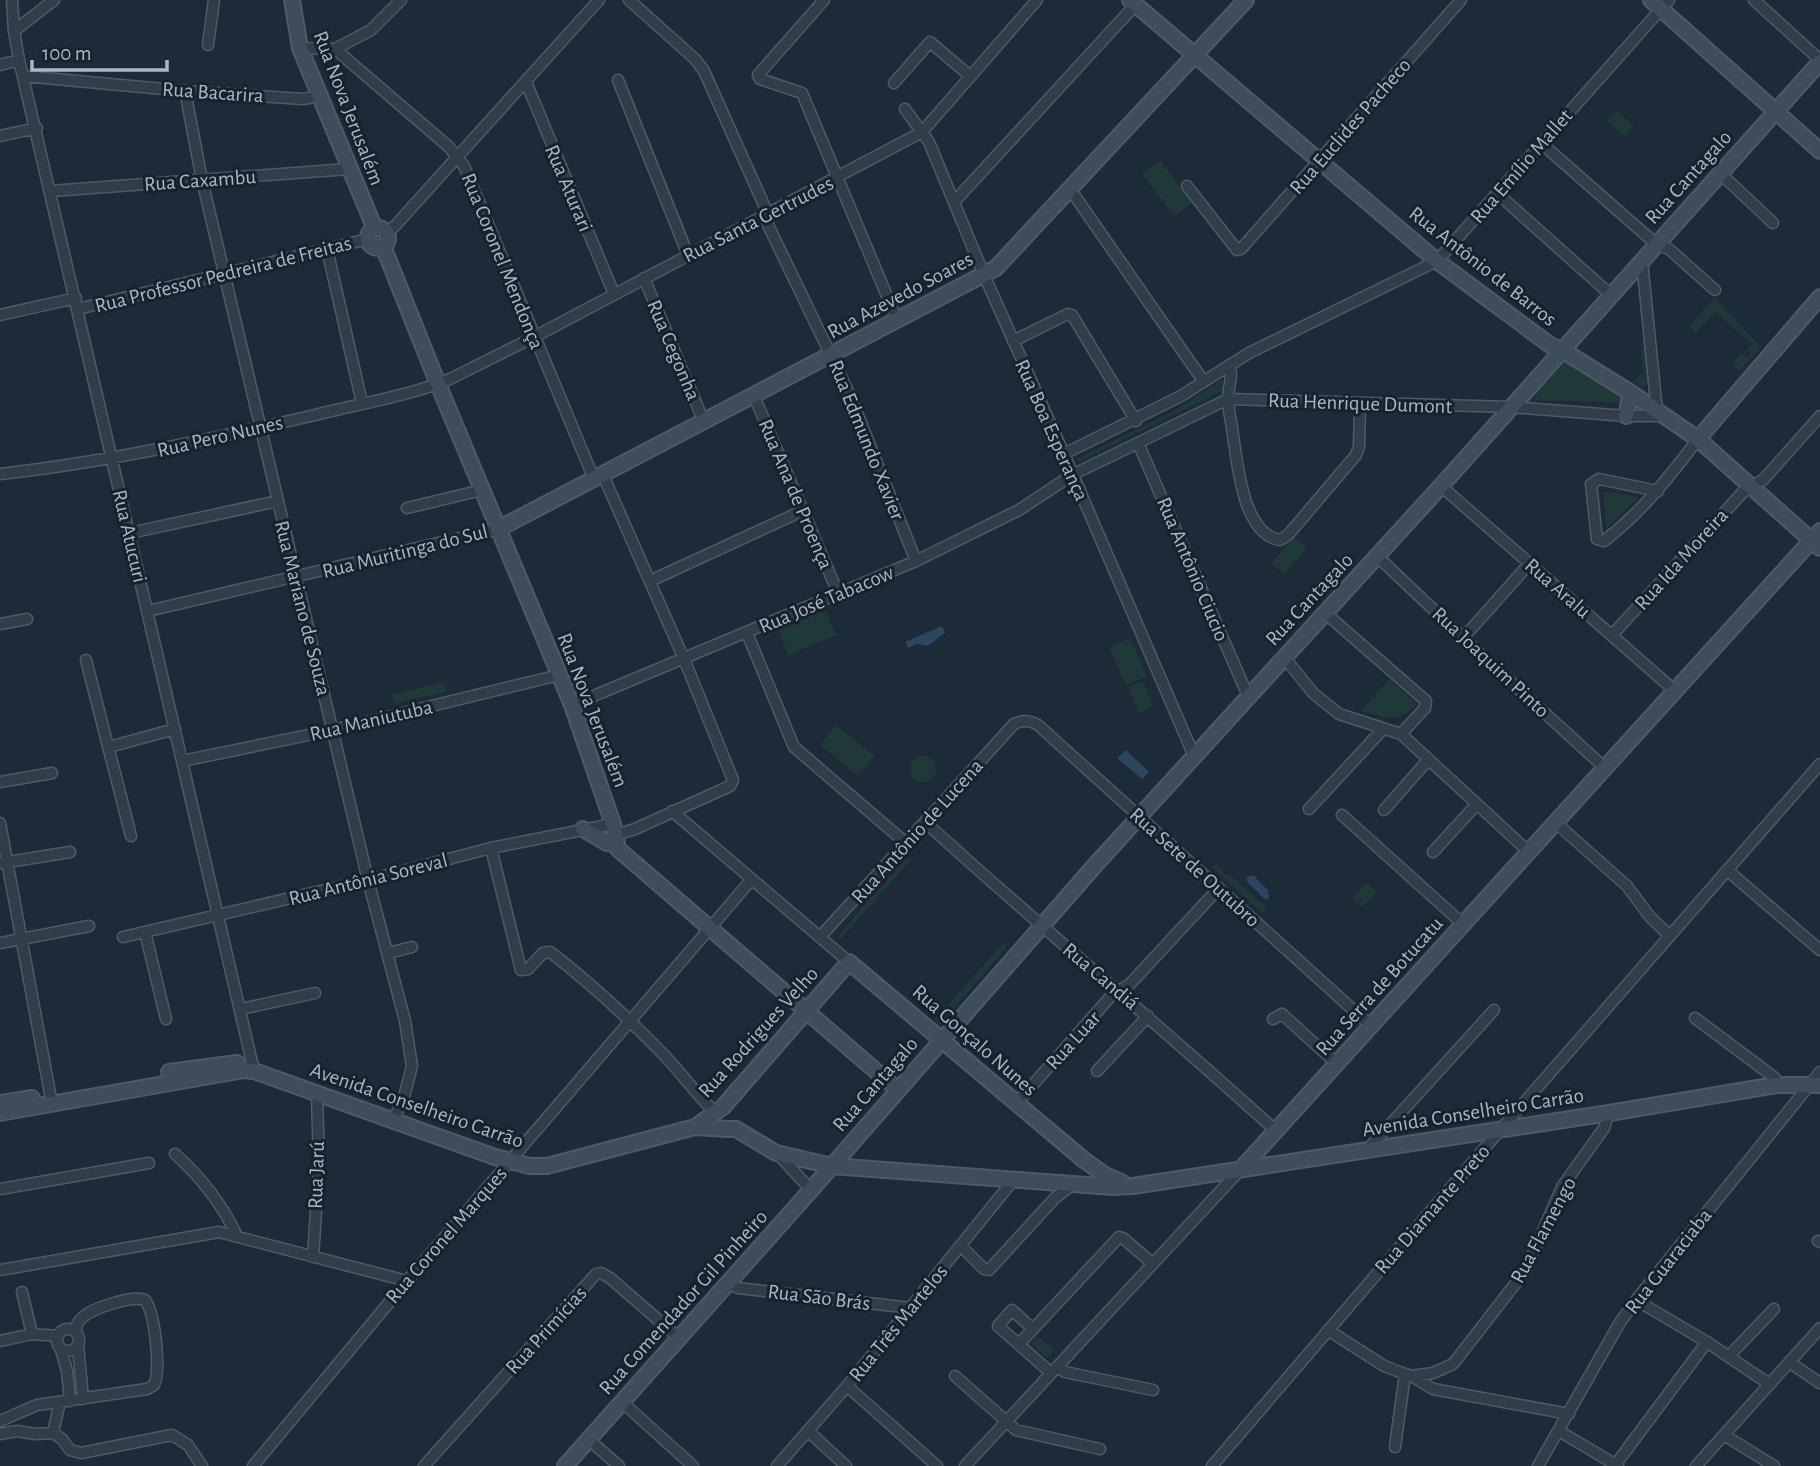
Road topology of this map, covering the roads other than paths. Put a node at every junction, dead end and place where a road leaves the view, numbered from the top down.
1 (12, 0) edge
2 (54, 0) edge
3 (214, 0) edge
4 (292, 0) edge
5 (401, 0) edge
6 (599, 0) edge
7 (629, 0) edge
8 (824, 0) edge
9 (1037, 0) edge
10 (1246, 0) edge
11 (1461, 0) edge
12 (1754, 0) edge
13 (1133, 2) edge
14 (1660, 3) edge
15 (14, 31) junction
16 (208, 45) dead end
17 (300, 48) junction
18 (335, 49) junction
19 (1196, 55) junction
20 (19, 60) junction
21 (1820, 61) edge
22 (0, 65) edge
23 (23, 76) junction
24 (970, 76) junction
25 (618, 80) dead end
26 (526, 82) junction
27 (894, 83) dead end
28 (184, 91) junction
29 (320, 96) junction
30 (905, 109) dead end
31 (1775, 112) junction
32 (37, 128) junction
33 (922, 132) junction
34 (0, 136) edge
35 (1541, 143) junction
36 (1820, 151) edge
37 (458, 158) junction
38 (1320, 160) junction
39 (349, 169) junction
40 (1720, 173) junction
41 (838, 178) junction
42 (202, 180) junction
43 (1188, 186) dead end
44 (1070, 189) junction
45 (51, 191) junction
46 (1497, 193) junction
47 (954, 202) junction
48 (768, 214) junction
49 (1773, 223) dead end
50 (378, 237) junction
51 (1656, 244) junction
52 (327, 249) junction
53 (688, 255) junction
54 (1437, 261) junction
55 (1642, 261) junction
56 (224, 274) junction
57 (984, 275) junction
58 (643, 278) junction
59 (1715, 290) dead end
60 (614, 294) junction
61 (1611, 295) junction
62 (76, 298) junction
63 (1820, 298) edge
64 (78, 309) junction
65 (0, 315) edge
66 (897, 320) junction
67 (534, 337) junction
68 (1013, 341) junction
69 (1562, 350) junction
70 (832, 355) junction
71 (1229, 365) junction
72 (1204, 382) junction
73 (438, 384) junction
74 (1631, 393) junction
75 (754, 396) junction
76 (1228, 399) junction
77 (362, 403) junction
78 (1360, 404) junction
79 (1511, 407) junction
80 (1661, 413) junction
81 (1626, 416) junction
82 (1820, 416) edge
83 (1136, 421) junction
84 (704, 422) junction
85 (261, 428) junction
86 (1698, 439) junction
87 (1139, 443) junction
88 (1064, 454) junction
89 (113, 460) junction
90 (0, 474) edge
91 (1072, 475) junction
92 (598, 477) junction
93 (1441, 486) junction
94 (1752, 486) junction
95 (482, 491) junction
96 (1658, 491) junction
97 (278, 501) junction
98 (407, 508) dead end
99 (802, 511) junction
100 (498, 529) junction
101 (130, 533) junction
102 (1817, 540) edge
103 (1377, 556) junction
104 (916, 561) junction
105 (1530, 563) junction
106 (297, 578) junction
107 (650, 581) junction
108 (838, 593) junction
109 (148, 611) junction
110 (1324, 612) junction
111 (27, 619) dead end
112 (0, 624) edge
113 (747, 633) junction
114 (1612, 635) junction
115 (1464, 638) junction
116 (1284, 657) junction
117 (684, 659) junction
118 (86, 660) dead end
119 (559, 675) junction
120 (1675, 691) junction
121 (1248, 696) junction
122 (572, 705) junction
123 (1014, 724) joint
124 (175, 729) junction
125 (1383, 729) junction
126 (333, 730) junction
127 (1401, 734) junction
128 (109, 747) junction
129 (1194, 755) junction
130 (1428, 760) junction
131 (182, 761) junction
132 (1820, 764) edge
133 (1605, 768) junction
134 (52, 772) dead end
135 (0, 782) edge
136 (1477, 804) junction
137 (1309, 809) dead end
138 (1384, 810) dead end
139 (672, 811) junction
140 (1342, 815) dead end
141 (1139, 816) junction
142 (925, 822) junction
143 (0, 823) edge
144 (1556, 823) junction
145 (583, 830) joint
146 (615, 834) junction
147 (131, 836) dead end
148 (906, 843) junction
149 (491, 848) junction
150 (70, 852) dead end
151 (1433, 852) dead end
152 (1529, 852) junction
153 (3, 863) edge
154 (1727, 870) junction
155 (752, 879) junction
156 (368, 880) junction
157 (1219, 888) junction
158 (218, 914) junction
159 (1463, 924) junction
160 (89, 926) dead end
161 (1042, 926) junction
162 (710, 929) junction
163 (145, 932) junction
164 (1669, 935) junction
165 (123, 937) dead end
166 (820, 937) junction
167 (22, 939) junction
168 (0, 943) edge
169 (412, 947) dead end
170 (1820, 950) edge
171 (388, 953) junction
172 (844, 960) junction
173 (1119, 991) junction
174 (316, 993) dead end
175 (241, 1009) junction
176 (807, 1010) junction
177 (1494, 1010) dead end
178 (1148, 1016) junction
179 (1695, 1018) dead end
180 (166, 1019) dead end
181 (1273, 1019) dead end
182 (630, 1022) junction
183 (1371, 1026) junction
184 (942, 1039) junction
185 (1337, 1064) junction
186 (249, 1070) junction
187 (1097, 1071) dead end
188 (1820, 1072) edge
189 (1777, 1085) junction
190 (1815, 1085) edge
191 (898, 1090) junction
192 (317, 1094) junction
193 (52, 1100) junction
194 (0, 1103) edge
195 (1016, 1104) junction
196 (719, 1110) junction
197 (0, 1113) edge
198 (1609, 1113) junction
199 (393, 1121) junction
200 (695, 1127) junction
201 (736, 1129) junction
202 (1501, 1129) junction
203 (1276, 1131) junction
204 (1367, 1150) junction
205 (776, 1153) junction
206 (175, 1154) dead end
207 (1084, 1160) junction
208 (509, 1162) junction
209 (149, 1163) dead end
210 (832, 1166) junction
211 (1241, 1170) junction
212 (1016, 1178) junction
213 (1073, 1184) junction
214 (1133, 1186) junction
215 (0, 1189) edge
216 (811, 1190) junction
217 (237, 1236) junction
218 (961, 1246) junction
219 (313, 1257) junction
220 (1153, 1264) junction
221 (0, 1270) edge
222 (407, 1280) junction
223 (728, 1283) junction
224 (22, 1292) dead end
225 (1636, 1300) junction
226 (911, 1308) junction
227 (1774, 1309) dead end
228 (1820, 1328) edge
229 (1033, 1329) junction
230 (1328, 1330) junction
231 (76, 1333) junction
232 (32, 1334) junction
233 (57, 1336) junction
234 (679, 1338) junction
235 (0, 1341) edge
236 (1707, 1342) junction
237 (1019, 1344) junction
238 (78, 1345) junction
239 (61, 1350) junction
240 (1729, 1356) junction
241 (1789, 1362) junction
242 (1054, 1370) junction
243 (1408, 1375) junction
244 (955, 1376) dead end
245 (1820, 1382) edge
246 (1769, 1384) junction
247 (847, 1386) junction
248 (1153, 1390) dead end
249 (83, 1399) junction
250 (65, 1402) junction
251 (622, 1402) junction
252 (1569, 1414) junction
253 (0, 1421) edge
254 (1006, 1422) junction
255 (808, 1431) junction
256 (1559, 1431) junction
257 (53, 1433) junction
258 (0, 1434) edge
259 (1724, 1435) junction
260 (589, 1439) junction
261 (1395, 1447) dead end
262 (1100, 1449) dead end
263 (569, 1464) edge
264 (1617, 1465) edge
265 (202, 1466) edge
266 (253, 1466) edge
267 (424, 1466) edge
268 (619, 1466) edge
269 (693, 1466) edge
270 (777, 1466) edge
271 (846, 1466) edge
272 (937, 1466) edge
273 (965, 1466) edge
274 (1212, 1466) edge
275 (1538, 1466) edge
276 (1696, 1466) edge
277 (1774, 1466) edge

1 - 15 street, Rua Atucuri
2 - 15 street
3 - 16 street
4 - 17 street, Rua Nova Jerusalém
5 - 18 street
6 - 26 street
7 - 48 street, Rua Edmundo Xavier
8 - 41 street
9 - 24 street, Rua Santa Gertrudes
10 - 19 street, Rua Azevedo Soares
11 - 38 street, Rua Euclides Pacheco
12 - 21 street
13 - 19 street, Rua Antônio de Barros
13 - 47 street
14 - 31 street
14 - 35 street, Rua Emílio Mallet
15 - 20 street, Rua Atucuri
17 - 18 street
17 - 29 street, Rua Nova Jerusalém
18 - 37 street, Rua Coronel Mendonça
19 - 38 street, Rua Antônio de Barros
19 - 44 street, Rua Azevedo Soares
20 - 22 street
20 - 23 street, Rua Atucuri
21 - 31 street, Rua Cantagalo
23 - 28 street, Rua Bacarira
23 - 32 street, Rua Atucuri
24 - 27 street
24 - 33 street, Rua Santa Gertrudes
25 - 53 street
26 - 37 street
26 - 60 street, Rua Aturari
28 - 29 street, Rua Bacarira
28 - 42 street, Rua Mariano de Souza
29 - 39 street, Rua Nova Jerusalém
30 - 33 street, Rua Boa Esperança
31 - 36 street
31 - 40 street, Rua Cantagalo
32 - 34 street
32 - 45 street, Rua Atucuri
33 - 41 street, Rua Santa Gertrudes
33 - 47 street, Rua Boa Esperança
35 - 46 street, Rua Emílio Mallet
35 - 51 street
37 - 50 street
37 - 67 street, Rua Coronel Mendonça
38 - 43 street, Rua Euclides Pacheco
38 - 54 street, Rua Antônio de Barros
39 - 42 street, Rua Caxambu
39 - 50 street, Rua Nova Jerusalém
40 - 49 street
40 - 51 street, Rua Cantagalo
41 - 48 street, Rua Santa Gertrudes
41 - 66 street
42 - 45 street, Rua Caxambu
42 - 56 street, Rua Mariano de Souza
44 - 57 street, Rua Azevedo Soares
44 - 72 street
45 - 62 street, Rua Atucuri
46 - 54 street, Rua Emílio Mallet
46 - 61 street
47 - 57 street, Rua Boa Esperança
48 - 53 street, Rua Santa Gertrudes
48 - 70 street, Rua Edmundo Xavier
50 - 52 street, Rua Professor Pedreira de Freitas
50 - 73 street, Rua Nova Jerusalém
51 - 55 street, Rua Cantagalo
51 - 59 street
52 - 56 street, Rua Professor Pedreira de Freitas
52 - 77 street
53 - 58 street, Rua Santa Gertrudes
54 - 69 street, Rua Antônio de Barros
54 - 71 street, Rua Emílio Mallet
55 - 61 street, Rua Cantagalo
55 - 80 street
56 - 64 street, Rua Professor Pedreira de Freitas
56 - 85 street, Rua Mariano de Souza
57 - 66 street, Rua Azevedo Soares
57 - 68 street, Rua Boa Esperança
58 - 60 street, Rua Santa Gertrudes
58 - 84 street, Rua Cegonha
60 - 67 street, Rua Santa Gertrudes
61 - 69 street, Rua Cantagalo
62 - 64 street, Rua Atucuri
62 - 65 street
63 - 86 street
64 - 89 street, Rua Atucuri
66 - 70 street, Rua Azevedo Soares
67 - 73 street, Rua Santa Gertrudes
67 - 92 street, Rua Coronel Mendonça
68 - 83 street
68 - 88 street, Rua Boa Esperança
69 - 74 street, Rua Antônio de Barros
69 - 79 street, Rua Cantagalo
70 - 75 street, Rua Azevedo Soares
70 - 104 street, Rua Edmundo Xavier
71 - 72 street, Rua Emílio Mallet
71 - 76 street
72 - 83 street
73 - 77 street, Rua Pero Nunes
73 - 95 street, Rua Nova Jerusalém
74 - 80 street, Rua Antônio de Barros
74 - 81 street
75 - 84 street, Rua Azevedo Soares
75 - 99 street, Rua Ana de Proença
76 - 78 street, Rua Henrique Dumont
76 - 78 street
76 - 87 street, Rua Henrique Dumont
77 - 85 street, Rua Pero Nunes
78 - 79 street, Rua Henrique Dumont
79 - 81 street, Rua Henrique Dumont
79 - 93 street, Rua Cantagalo
80 - 81 street, Rua Henrique Dumont
80 - 86 street, Rua Antônio de Barros
82 - 94 street, Rua Ida Moreira
83 - 88 street
84 - 92 street, Rua Azevedo Soares
85 - 89 street, Rua Pero Nunes
85 - 97 street, Rua Mariano de Souza
86 - 94 street, Rua Antônio de Barros
86 - 96 street
87 - 91 street, Rua Henrique Dumont
87 - 121 street, Rua Antônio Ciucio
88 - 91 street, Rua Boa Esperança
89 - 90 street, Rua Pero Nunes
89 - 101 street, Rua Atucuri
91 - 104 street, Rua José Tabacow
91 - 129 street, Rua Boa Esperança
92 - 100 street, Rua Azevedo Soares
92 - 107 street, Rua Coronel Mendonça
93 - 103 street, Rua Cantagalo
93 - 105 street, Rua Aralu
94 - 102 street, Rua Antônio de Barros
94 - 114 street, Rua Ida Moreira
95 - 98 street
95 - 100 street, Rua Nova Jerusalém
96 - 96 street
97 - 101 street
97 - 106 street, Rua Mariano de Souza
99 - 107 street
99 - 108 street, Rua Ana de Proença
100 - 106 street, Rua Muritinga do Sul
100 - 119 street, Rua Nova Jerusalém
101 - 109 street, Rua Atucuri
102 - 120 street, Rua Serra de Botucatu
103 - 110 street, Rua Cantagalo
103 - 115 street, Rua Joaquim Pinto
104 - 108 street, Rua José Tabacow
105 - 114 street, Rua Aralu
105 - 115 street
106 - 109 street, Rua Muritinga do Sul
106 - 126 street, Rua Mariano de Souza
107 - 117 street, Rua Coronel Mendonça
108 - 113 street, Rua José Tabacow
109 - 124 street, Rua Atucuri
110 - 116 street, Rua Cantagalo
110 - 127 street
111 - 112 street
113 - 117 street, Rua José Tabacow
113 - 148 street
114 - 120 street, Rua Aralu
115 - 133 street, Rua Joaquim Pinto
116 - 121 street, Rua Cantagalo
116 - 125 street
117 - 122 street, Rua José Tabacow
117 - 139 street, Rua Coronel Mendonça
118 - 128 street
119 - 122 street, Rua Nova Jerusalém
119 - 126 street, Rua Maniutuba
120 - 133 street, Rua Serra de Botucatu
121 - 129 street, Rua Cantagalo
122 - 146 street, Rua Nova Jerusalém
123 - 141 street, Rua Sete de Outubro
123 - 142 street, Rua Antônio de Lucena
124 - 128 street
124 - 131 street, Rua Atucuri
125 - 127 street
125 - 137 street
126 - 131 street, Rua Maniutuba
126 - 156 street, Rua Mariano de Souza
127 - 130 street
128 - 147 street
129 - 141 street, Rua Cantagalo
130 - 136 street
130 - 138 street
131 - 158 street, Rua Atucuri
132 - 154 street, Rua Diamante Preto
133 - 144 street, Rua Serra de Botucatu
134 - 135 street
136 - 151 street
136 - 152 street
139 - 146 street, Rua Coronel Mendonça
139 - 155 street, Rua Gonçalo Nunes
140 - 159 street
141 - 157 street, Rua Sete de Outubro
141 - 161 street, Rua Cantagalo
142 - 148 street, Rua Antônio de Lucena
142 - 161 street, Rua Candiá
143 - 153 street
144 - 152 street, Rua Serra de Botucatu
144 - 164 street
145 - 146 street
145 - 149 street, Rua Antônia Soreval
146 - 162 street, Rua Nova Jerusalém
148 - 166 street, Rua Antônio de Lucena
149 - 156 street, Rua Antônia Soreval
149 - 182 street
150 - 153 street
152 - 159 street, Rua Serra de Botucatu
153 - 167 street
154 - 164 street, Rua Diamante Preto
154 - 170 street
155 - 162 street, Rua Coronel Marques
155 - 166 street, Rua Gonçalo Nunes
156 - 158 street, Rua Antônia Soreval
156 - 171 street, Rua Mariano de Souza
157 - 173 street, Rua Luar
157 - 183 street, Rua Sete de Outubro
158 - 163 street, Rua Antônia Soreval
158 - 175 street, Rua Atucuri
159 - 183 street, Rua Serra de Botucatu
160 - 167 street
161 - 173 street, Rua Candiá
161 - 184 street, Rua Cantagalo
162 - 176 street, Rua Nova Jerusalém
162 - 182 street, Rua Coronel Marques
163 - 165 street, Rua Antônia Soreval
163 - 180 street
164 - 202 street, Rua Diamante Preto
166 - 172 street, Rua Gonçalo Nunes
167 - 168 street
167 - 193 street
169 - 171 street
171 - 199 street, Rua Mariano de Souza
172 - 176 street, Rua Rodrigues Velho
172 - 184 street, Rua Gonçalo Nunes
173 - 178 street, Rua Candiá
173 - 195 street, Rua Luar
174 - 175 street
175 - 186 street, Rua Atucuri
176 - 191 street, Rua Nova Jerusalém
176 - 196 street, Rua Rodrigues Velho
177 - 204 street
178 - 187 street
178 - 203 street, Rua Candiá
179 - 189 street
181 - 185 street
182 - 196 street
182 - 208 street, Rua Coronel Marques
183 - 185 street, Rua Serra de Botucatu
184 - 191 street, Rua Cantagalo
184 - 195 street, Rua Gonçalo Nunes
185 - 203 street, Rua Serra de Botucatu
186 - 192 street, Avenida Conselheiro Carrão
186 - 193 street, Avenida Conselheiro Carrão
188 - 190 street, Rua Guaraciaba
189 - 190 street, Avenida Conselheiro Carrão
189 - 198 street, Avenida Conselheiro Carrão
190 - 225 street, Rua Guaraciaba
191 - 210 street, Rua Cantagalo
192 - 199 street, Avenida Conselheiro Carrão
192 - 219 street, Rua Jarú
193 - 194 street, Avenida Conselheiro Carrão
193 - 197 street, Avenida Conselheiro Carrão
195 - 207 street, Rua Gonçalo Nunes
196 - 200 street, Rua Rodrigues Velho
196 - 201 street
198 - 202 street, Avenida Conselheiro Carrão
198 - 243 street, Rua Flamengo
199 - 208 street, Avenida Conselheiro Carrão
200 - 201 street, Avenida Conselheiro Carrão
200 - 208 street, Avenida Conselheiro Carrão
201 - 205 street, Avenida Conselheiro Carrão
202 - 204 street, Avenida Conselheiro Carrão
202 - 230 street, Rua Diamante Preto
203 - 211 street, Rua Serra de Botucatu
204 - 211 street, Avenida Conselheiro Carrão
205 - 210 street, Avenida Conselheiro Carrão
205 - 216 street, Avenida Conselheiro Carrão
206 - 217 street
207 - 213 street
207 - 214 street
208 - 222 street, Rua Coronel Marques
209 - 215 street
210 - 212 street, Avenida Conselheiro Carrão
210 - 216 street, Rua Comendador Gil Pinheiro
211 - 214 street, Avenida Conselheiro Carrão
211 - 220 street, Rua Serra de Botucatu
212 - 213 street, Avenida Conselheiro Carrão
212 - 218 street, Rua Três Martelos
213 - 214 street, Avenida Conselheiro Carrão
213 - 218 street
216 - 223 street, Rua Comendador Gil Pinheiro
217 - 219 street
217 - 221 street
218 - 226 street, Rua Três Martelos
219 - 222 street
220 - 229 street
220 - 242 street, Rua Serra de Botucatu
222 - 266 street, Rua Coronel Marques
223 - 226 street, Rua São Brás
223 - 234 street, Rua Comendador Gil Pinheiro
224 - 232 street
225 - 236 street
225 - 252 street, Rua Guaraciaba
226 - 247 street, Rua Três Martelos
227 - 240 street
228 - 241 street
229 - 237 street
229 - 237 street
230 - 243 street
230 - 274 street, Rua Diamante Preto
231 - 233 street
231 - 238 street
231 - 249 street
232 - 233 street
232 - 235 street
233 - 239 street
234 - 251 street, Rua Comendador Gil Pinheiro
234 - 267 street, Rua Primícias
236 - 240 street
236 - 264 street
237 - 242 street
238 - 239 street
238 - 249 street
239 - 250 street
240 - 246 street
241 - 245 street
241 - 246 street
242 - 248 street
242 - 254 street, Rua Serra de Botucatu
243 - 252 street
243 - 261 street
244 - 254 street
246 - 259 street
247 - 255 street, Rua Três Martelos
247 - 272 street
249 - 250 street
250 - 253 street
250 - 257 street
251 - 260 street, Rua Comendador Gil Pinheiro
251 - 269 street
252 - 256 street, Rua Guaraciaba
254 - 262 street
254 - 273 street, Rua Serra de Botucatu
255 - 270 street, Rua Três Martelos
255 - 271 street
256 - 264 street
256 - 275 street, Rua Guaraciaba
257 - 258 street
257 - 265 street
259 - 276 street
259 - 277 street
260 - 263 street, Rua Comendador Gil Pinheiro
260 - 268 street

